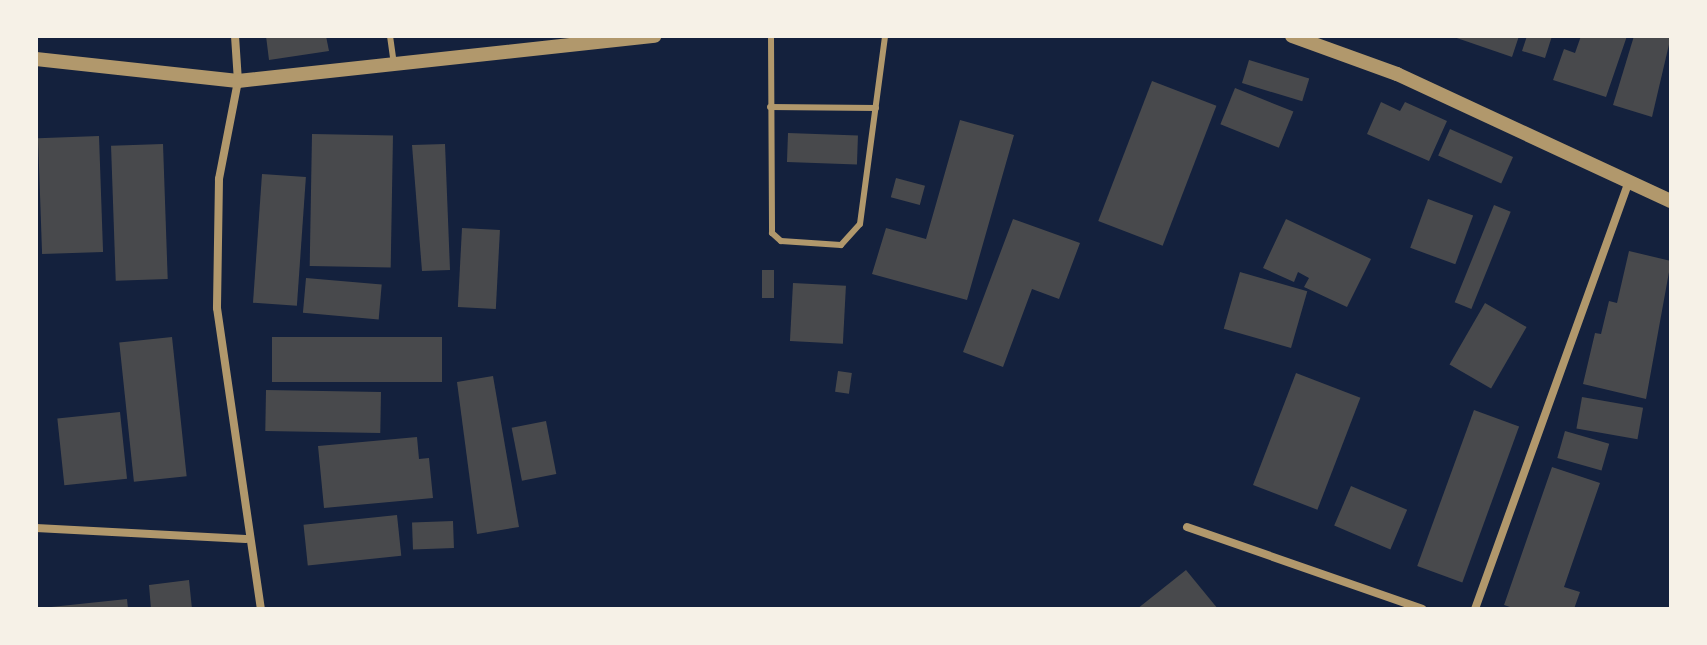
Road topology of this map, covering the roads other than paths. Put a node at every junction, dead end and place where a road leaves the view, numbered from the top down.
1 (235, 36) edge
2 (390, 36) edge
3 (655, 36) edge
4 (771, 36) edge
5 (885, 36) edge
6 (1292, 36) edge
7 (552, 42) edge
8 (36, 59) edge
9 (394, 64) junction
10 (238, 81) junction
11 (770, 107) junction
12 (876, 108) junction
13 (1629, 181) junction
14 (1671, 201) edge
15 (1187, 527) dead end
16 (36, 528) edge
17 (246, 539) junction
18 (261, 609) edge
19 (1422, 609) edge
20 (1475, 609) edge

1 - 10 street
2 - 9 lane
3 - 7 street
4 - 11 lane
5 - 12 lane
6 - 13 street
7 - 9 street
8 - 10 street
9 - 10 street
10 - 17 street
11 - 12 lane
11 - 12 lane
13 - 14 street
13 - 20 street
15 - 19 street
16 - 17 street
17 - 18 street

